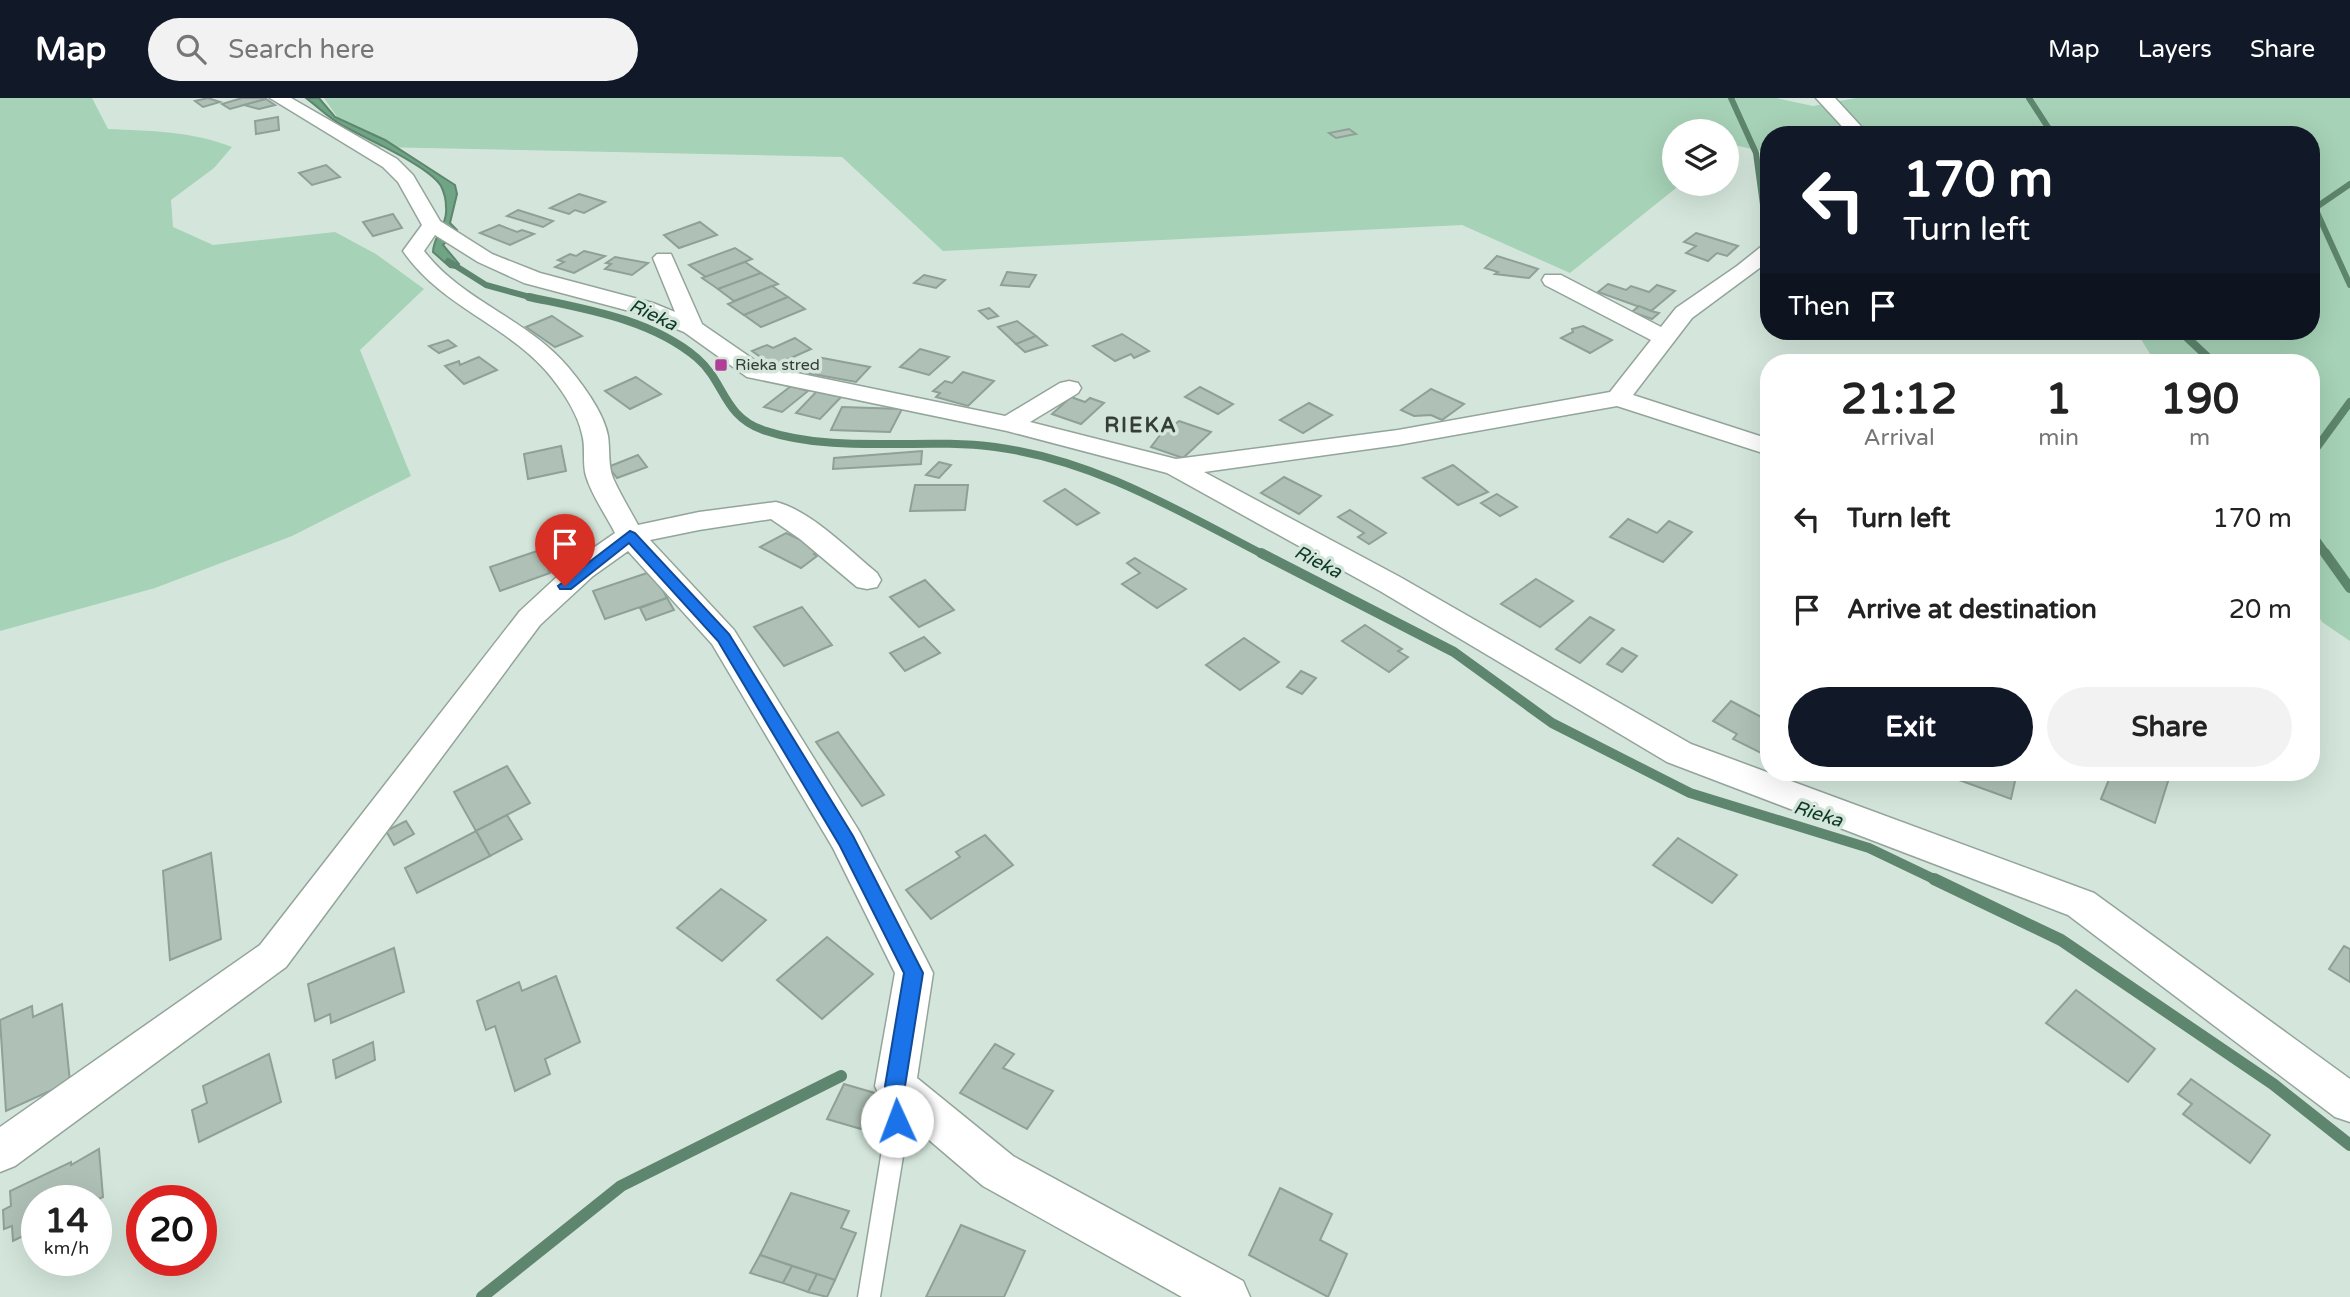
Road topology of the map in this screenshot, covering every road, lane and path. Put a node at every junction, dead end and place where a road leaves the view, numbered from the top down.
1 (279, 98) edge
2 (1825, 98) edge
3 (1851, 126) edge
4 (440, 229) junction
5 (664, 258) dead end
6 (1760, 258) edge
7 (1553, 280) dead end
8 (692, 327) junction
9 (1665, 337) junction
10 (1069, 388) dead end
11 (1618, 398) junction
12 (1009, 424) junction
13 (1760, 444) edge
14 (1175, 467) junction
15 (630, 536) junction
16 (867, 580) dead end
17 (895, 1086) junction
18 (2350, 1102) edge
19 (0, 1152) edge
20 (869, 1297) edge
21 (1227, 1297) edge

1 - 4 street
2 - 3 street
4 - 8 street
4 - 15 street
5 - 8 street
6 - 9 street
7 - 9 street
8 - 12 street
9 - 11 street
10 - 12 street
11 - 13 street
11 - 14 street
12 - 14 street
14 - 18 street
15 - 16 street
15 - 17 street
15 - 19 street
17 - 20 lane
17 - 21 street

